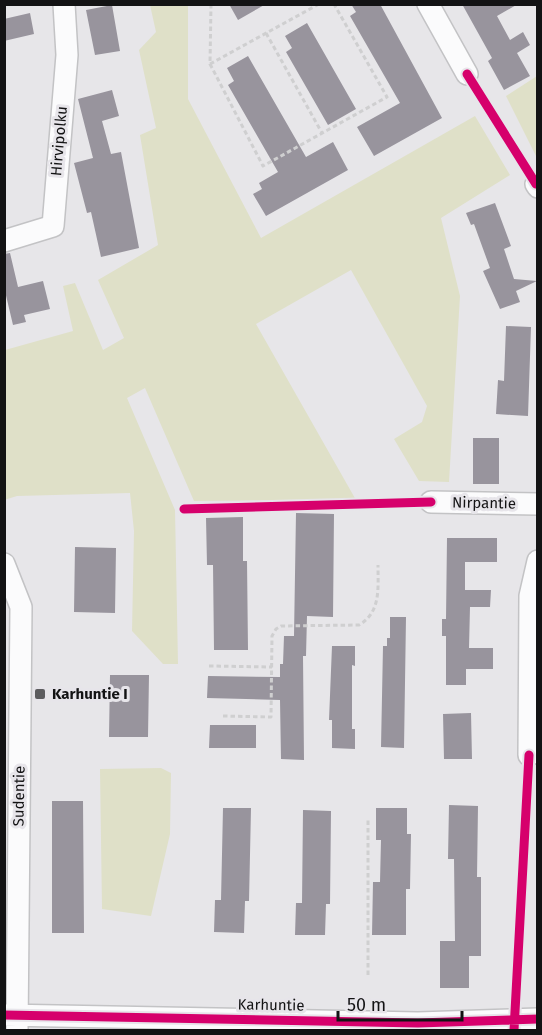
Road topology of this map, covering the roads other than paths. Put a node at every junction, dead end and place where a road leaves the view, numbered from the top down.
1 (64, 4) edge
2 (428, 4) edge
3 (467, 74) dead end
4 (4, 241) edge
5 (431, 502) dead end
6 (537, 504) edge
7 (537, 561) edge
8 (4, 564) edge
9 (529, 755) dead end
10 (537, 1019) edge
11 (13, 1020) edge
12 (484, 1026) edge

1 - 4 street, Hirvipolku
2 - 3 street
5 - 6 street, Nirpantie
7 - 9 street
8 - 11 street, Sudentie
10 - 12 street, Karhuntie
11 - 12 street, Karhuntie

